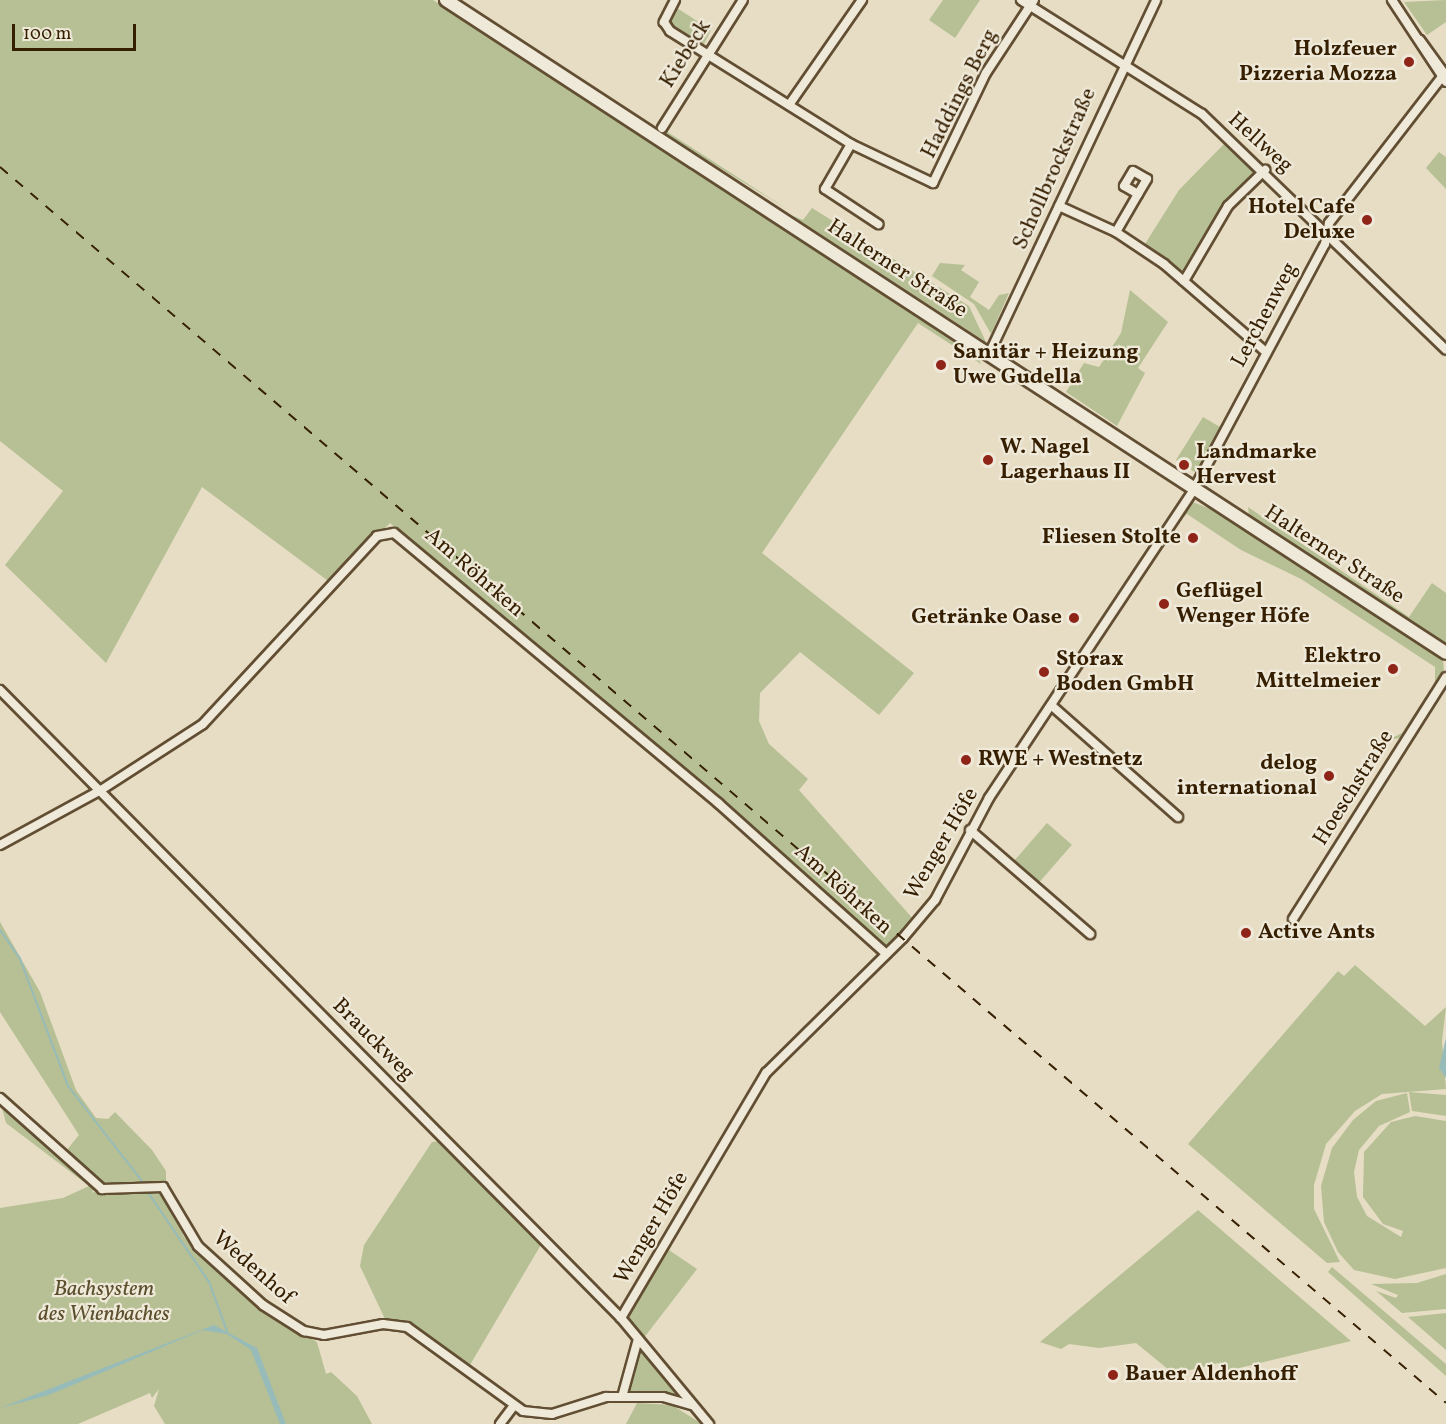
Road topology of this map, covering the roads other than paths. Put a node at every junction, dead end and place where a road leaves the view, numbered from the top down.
1 (446, 0) edge
2 (675, 0) edge
3 (743, 0) edge
4 (862, 0) edge
5 (1021, 0) edge
6 (1156, 0) edge
7 (1392, 0) edge
8 (1032, 3) edge
9 (704, 54) junction
10 (1123, 64) junction
11 (1444, 78) edge
12 (789, 105) junction
13 (662, 128) dead end
14 (851, 144) junction
15 (1265, 170) junction
16 (1138, 194) dead end
17 (1059, 206) junction
18 (878, 224) dead end
19 (1116, 232) junction
20 (1326, 233) junction
21 (1184, 281) junction
22 (1446, 350) edge
23 (1266, 352) junction
24 (989, 354) junction
25 (1194, 489) junction
26 (1446, 653) edge
27 (1446, 677) edge
28 (0, 690) edge
29 (1052, 706) junction
30 (101, 790) junction
31 (1178, 817) dead end
32 (970, 830) junction
33 (0, 845) edge
34 (1293, 919) dead end
35 (1090, 934) dead end
36 (886, 954) junction
37 (0, 1098) edge
38 (621, 1318) junction
39 (638, 1338) junction
40 (622, 1397) junction
41 (692, 1405) junction
42 (513, 1407) junction
43 (500, 1424) edge
44 (709, 1424) edge

1 - 24 main road, Halterner Straße
2 - 9 street, Haddings Berg
3 - 9 street, Kiebeck
4 - 12 street
5 - 8 street, Hellweg
6 - 10 street, Schollbrockstraße
7 - 11 street
8 - 10 street, Hellweg
8 - 14 street, Haddings Berg
9 - 12 street, Haddings Berg
9 - 13 street, Kiebeck
10 - 15 street, Hellweg
10 - 17 street, Schollbrockstraße
11 - 20 street, Lerchenweg
12 - 14 street, Haddings Berg
14 - 18 street
15 - 20 street, Hellweg
15 - 21 street
16 - 19 street
17 - 19 street
17 - 24 street, Schollbrockstraße
19 - 21 street
20 - 22 street, Hellweg
20 - 23 street, Lerchenweg
21 - 23 street
23 - 25 street, Lerchenweg
24 - 25 main road, Halterner Straße
25 - 26 main road, Halterner Straße
25 - 29 street, Wenger Höfe
27 - 34 street, Hoeschstraße
28 - 30 street, Brauckweg
29 - 31 street
29 - 32 street, Wenger Höfe
30 - 33 street, Am Röhrken
30 - 36 street, Am Röhrken
30 - 38 street, Brauckweg
32 - 35 street
32 - 36 street, Wenger Höfe
36 - 38 street, Wenger Höfe
37 - 42 street, Wedenhof
38 - 39 street, Brauckweg
39 - 40 street
39 - 41 street, Brauckweg
40 - 41 street, Wedenhof
40 - 42 street, Wedenhof
41 - 44 street, Brauckweg
42 - 43 street

